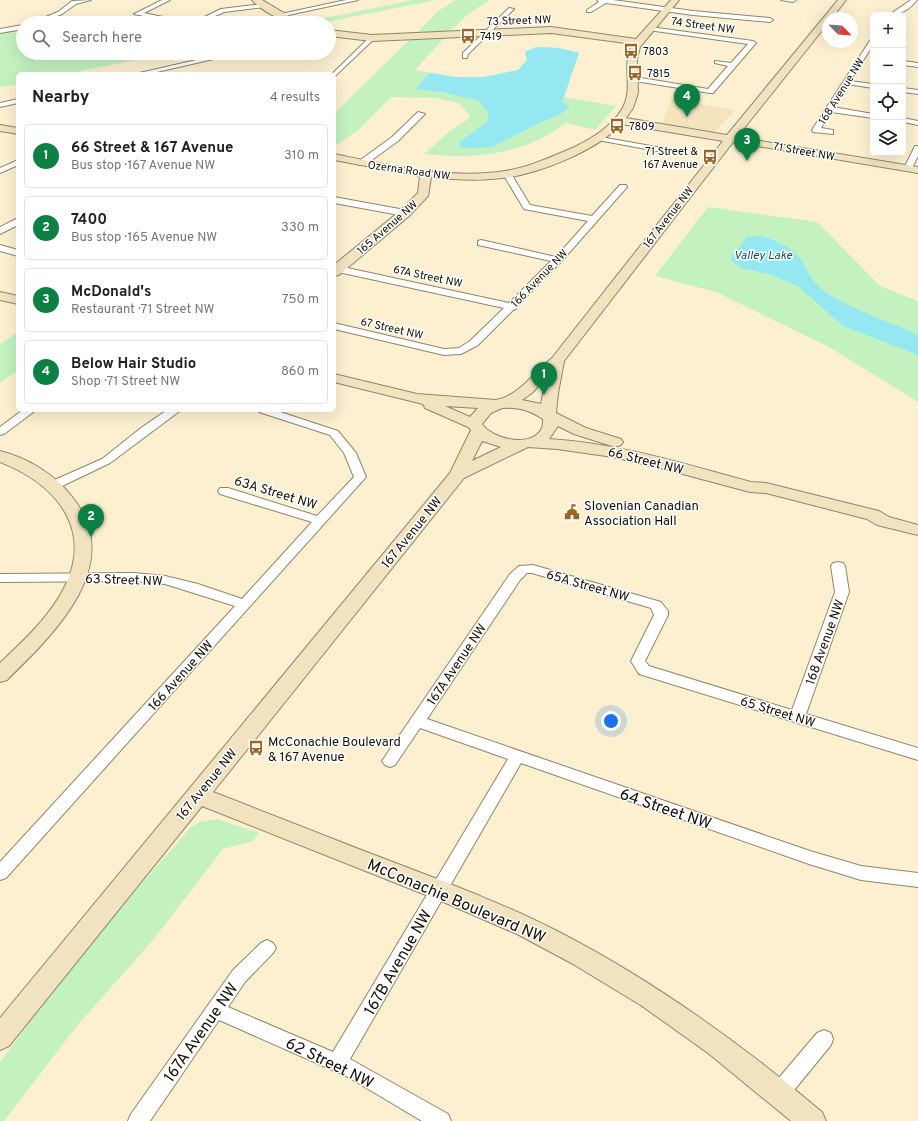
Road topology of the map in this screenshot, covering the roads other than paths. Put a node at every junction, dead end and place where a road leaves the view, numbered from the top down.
1 (88, 0) edge
2 (167, 0) edge
3 (355, 0) edge
4 (602, 0) edge
5 (675, 0) edge
6 (784, 0) edge
7 (793, 0) edge
8 (842, 0) edge
9 (914, 0) edge
10 (73, 1) edge
11 (259, 3) edge
12 (511, 9) dead end
13 (668, 9) junction
14 (589, 11) dead end
15 (897, 12) edge
16 (279, 15) joint
17 (52, 16) edge
18 (148, 16) edge
19 (210, 16) edge
20 (770, 20) dead end
21 (16, 28) edge
22 (650, 29) junction
23 (0, 31) edge
24 (486, 32) junction
25 (336, 34) edge
26 (372, 38) junction
27 (637, 42) junction
28 (870, 46) edge
29 (464, 57) dead end
30 (207, 60) edge
31 (717, 62) dead end
32 (906, 63) edge
33 (732, 65) junction
34 (918, 65) edge
35 (156, 72) edge
36 (336, 73) edge
37 (634, 79) junction
38 (845, 82) junction
39 (870, 86) edge
40 (906, 90) edge
41 (918, 92) edge
42 (16, 102) edge
43 (0, 105) edge
44 (829, 108) junction
45 (421, 114) dead end
46 (870, 115) edge
47 (618, 120) junction
48 (906, 121) edge
49 (918, 123) edge
50 (0, 128) edge
51 (16, 131) edge
52 (830, 132) dead end
53 (598, 138) junction
54 (730, 138) junction
55 (918, 148) edge
56 (662, 150) dead end
57 (336, 157) edge
58 (16, 163) edge
59 (362, 163) junction
60 (913, 169) edge
61 (0, 172) edge
62 (426, 174) junction
63 (507, 174) junction
64 (622, 186) dead end
65 (336, 200) edge
66 (405, 213) junction
67 (594, 219) junction
68 (16, 222) edge
69 (0, 231) edge
70 (481, 243) dead end
71 (0, 248) edge
72 (16, 252) edge
73 (558, 260) junction
74 (336, 270) edge
75 (0, 296) edge
76 (16, 300) edge
77 (513, 306) junction
78 (336, 326) edge
79 (444, 352) joint
80 (557, 361) junction
81 (336, 379) edge
82 (417, 399) junction
83 (502, 404) junction
84 (27, 412) edge
85 (172, 412) edge
86 (269, 412) edge
87 (549, 416) junction
88 (476, 428) junction
89 (0, 432) edge
90 (525, 443) junction
91 (0, 456) edge
92 (458, 474) junction
93 (54, 485) junction
94 (761, 486) junction
95 (224, 491) dead end
96 (873, 516) junction
97 (320, 521) junction
98 (918, 522) edge
99 (918, 530) edge
100 (838, 566) dead end
101 (524, 569) joint
102 (79, 577) junction
103 (0, 578) edge
104 (244, 604) junction
105 (640, 666) joint
106 (0, 675) edge
107 (797, 717) junction
108 (417, 721) junction
109 (918, 754) edge
110 (517, 757) junction
111 (390, 761) dead end
112 (197, 795) junction
113 (0, 873) edge
114 (918, 880) edge
115 (439, 890) junction
116 (267, 948) dead end
117 (215, 1010) junction
118 (0, 1038) edge
119 (824, 1039) dead end
120 (337, 1063) junction
121 (779, 1092) junction
122 (138, 1121) edge
123 (441, 1121) edge
124 (812, 1121) edge

1 - 10 street
2 - 18 street
3 - 16 street
4 - 13 street
4 - 14 street
5 - 13 main road
6 - 7 street
8 - 54 main road, 167 Avenue NW
9 - 15 street
10 - 17 street
11 - 16 main road
11 - 19 street
12 - 24 street
13 - 20 street
13 - 22 main road
21 - 23 street
22 - 27 main road
22 - 33 street, 74 Street NW
24 - 26 main road, 73 Street NW
24 - 27 main road, 73 Street NW
24 - 29 street
25 - 26 main road, 73 Street NW
26 - 36 street
27 - 37 main road, Ozerna Road NW
28 - 38 street, 168 Avenue NW
30 - 35 street
31 - 33 street
32 - 34 street
33 - 37 street
37 - 47 main road, Ozerna Road NW
38 - 39 street
38 - 44 street, 168 Avenue NW
40 - 41 street
42 - 43 street
44 - 46 street
44 - 52 street, 168 Avenue NW
45 - 59 street
47 - 53 main road, Ozerna Road NW
47 - 54 main road, 71 Street NW
48 - 49 street
50 - 51 main road
53 - 56 street
53 - 63 main road, Ozerna Road NW
54 - 60 main road, 71 Street NW
54 - 80 main road, 167 Avenue NW
55 - 60 street
57 - 59 main road, Ozerna Road NW
58 - 61 street
59 - 62 main road, Ozerna Road NW
62 - 63 main road, Ozerna Road NW
62 - 66 main road, 165 Avenue NW
63 - 67 street
64 - 67 street, 166 Avenue NW
65 - 66 street
66 - 74 main road, 165 Avenue NW
67 - 73 street, 166 Avenue NW
68 - 69 street
70 - 73 street
71 - 72 street
73 - 77 street, 166 Avenue NW
74 - 77 street, 67A Street NW
75 - 76 main road
77 - 79 street, 166 Avenue NW
78 - 79 street, 67 Street NW
80 - 83 main road, 167 Avenue NW
80 - 87 main road, 167 Avenue NW
81 - 82 main road
82 - 83 main road
82 - 88 main road
83 - 87 main road, 66 Street NW
83 - 88 main road, 167 Avenue NW
84 - 89 street
85 - 93 street
86 - 97 street, 166 Avenue NW
87 - 90 main road, 167 Avenue NW
87 - 94 main road, 66 Street NW
88 - 90 main road, 66 Street NW
88 - 92 main road, 167 Avenue NW
90 - 92 main road, 167 Avenue NW
90 - 94 main road, 66 Street NW
91 - 93 main road
92 - 112 main road, 167 Avenue NW
93 - 102 main road
94 - 96 main road, 66 Street NW
95 - 97 street, 63A Street NW
96 - 98 main road, 66 Street NW
96 - 99 main road, 66 Street NW
97 - 104 street, 166 Avenue NW
100 - 107 street, 168 Avenue NW
101 - 105 street, 65A Street NW
101 - 108 street, 167A Avenue NW
102 - 103 street, 63 Street NW
102 - 104 street, 63 Street NW
102 - 106 main road
104 - 113 street, 166 Avenue NW
105 - 107 street, 65 Street NW
107 - 109 street, 65 Street NW
108 - 110 street, 64 Street NW
108 - 111 street, 167A Avenue NW
110 - 114 street, 64 Street NW
110 - 115 street, 167B Avenue NW
112 - 115 main road, McConachie Boulevard NW
112 - 118 main road, 167 Avenue NW
115 - 120 street, 167B Avenue NW
115 - 121 main road, McConachie Boulevard NW
116 - 117 street, 167A Avenue NW
117 - 120 street, 62 Street NW
117 - 122 street, 167A Avenue NW
119 - 121 street
120 - 123 street, 62 Street NW
121 - 124 main road, McConachie Boulevard NW

